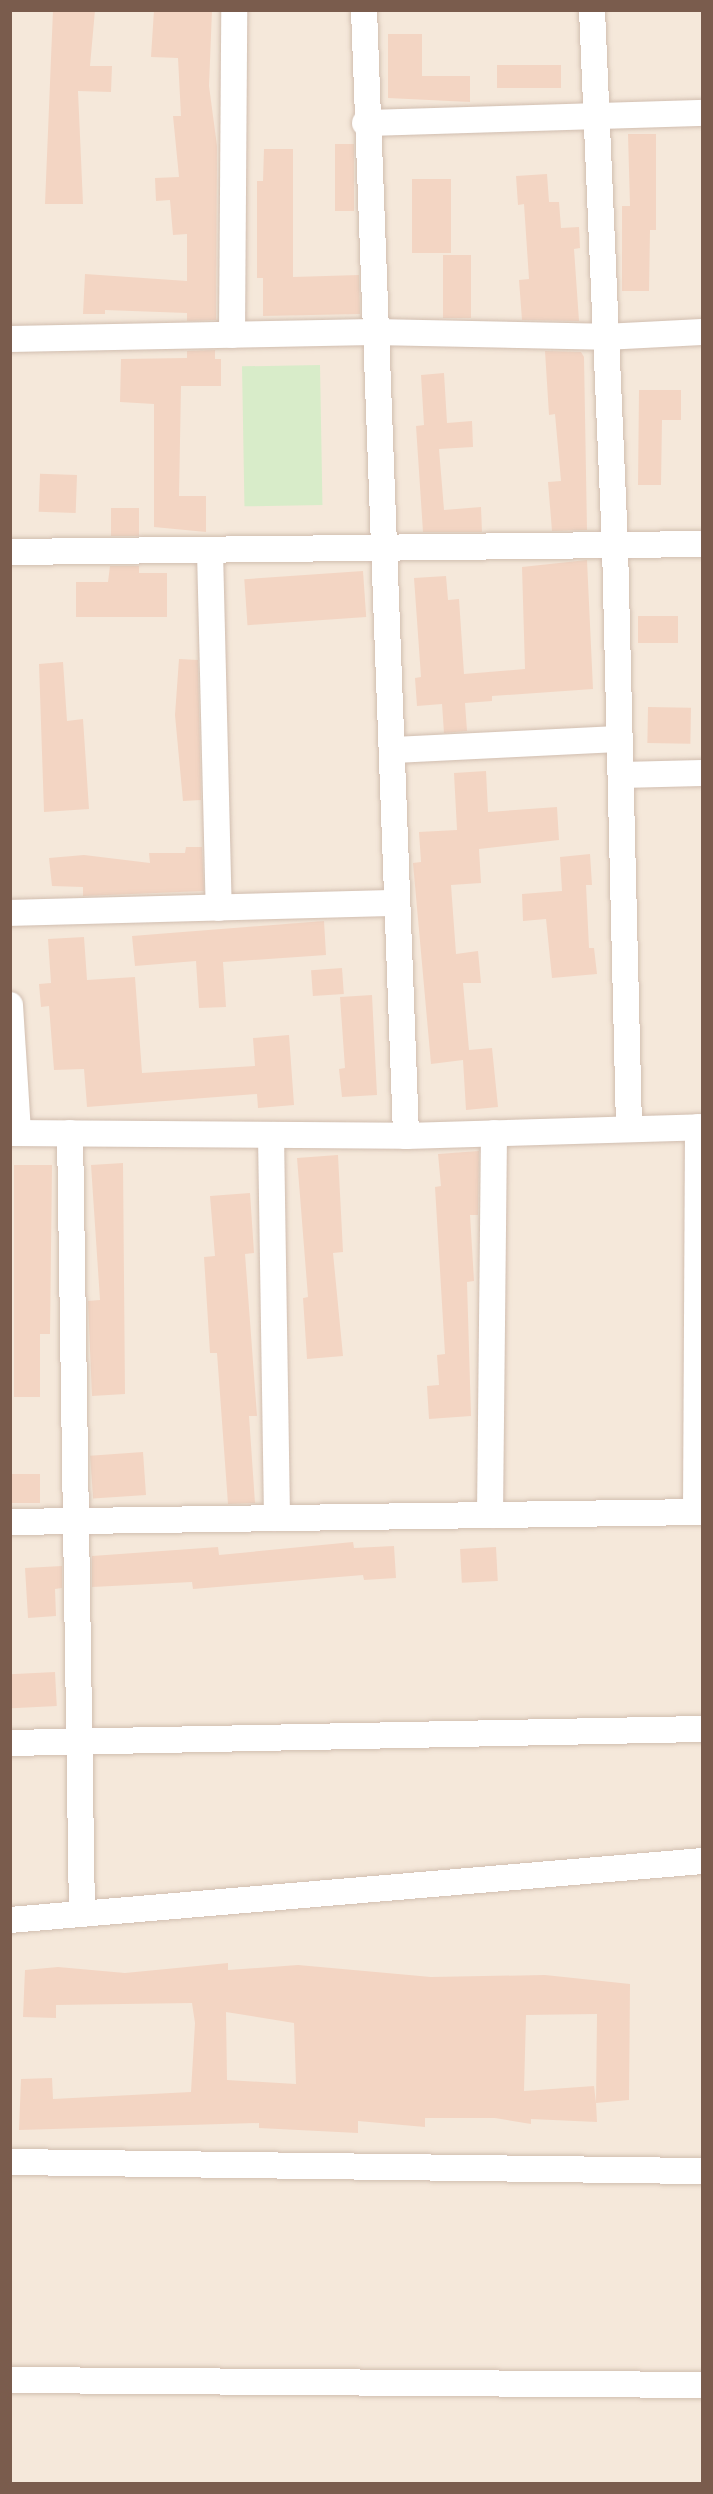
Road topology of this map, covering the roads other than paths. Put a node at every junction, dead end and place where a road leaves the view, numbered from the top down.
1 (234, 10) edge
2 (364, 10) edge
3 (592, 10) edge
4 (702, 113) edge
5 (593, 118) junction
6 (365, 123) junction
7 (374, 332) junction
8 (702, 332) edge
9 (232, 335) junction
10 (604, 337) junction
11 (10, 339) edge
12 (702, 544) edge
13 (615, 546) junction
14 (384, 550) junction
15 (210, 551) junction
16 (10, 552) edge
17 (618, 739) junction
18 (394, 750) junction
19 (702, 773) edge
20 (621, 775) junction
21 (397, 903) junction
22 (219, 908) junction
23 (10, 913) edge
24 (10, 1005) edge
25 (700, 1127) edge
26 (629, 1128) junction
27 (14, 1133) edge
28 (70, 1133) junction
29 (494, 1133) junction
30 (271, 1135) junction
31 (406, 1136) junction
32 (699, 1512) edge
33 (490, 1515) junction
34 (277, 1518) junction
35 (75, 1521) junction
36 (10, 1522) edge
37 (702, 1729) edge
38 (79, 1742) junction
39 (10, 1743) edge
40 (702, 1861) edge
41 (82, 1914) junction
42 (10, 1920) edge
43 (10, 2162) edge
44 (702, 2171) edge
45 (10, 2380) edge
46 (702, 2385) edge

1 - 9 street
2 - 6 street
3 - 5 street
4 - 5 street
5 - 6 street
5 - 10 street
6 - 7 street
7 - 9 street
7 - 10 street
7 - 14 street
8 - 10 street
9 - 11 street
10 - 13 street
12 - 13 street
13 - 14 street
13 - 17 street
14 - 15 street
14 - 18 street
15 - 16 street
15 - 22 street
17 - 18 street
17 - 20 street
18 - 21 street
19 - 20 street
20 - 26 street
21 - 22 street
21 - 31 street
22 - 23 street
24 - 27 street
25 - 26 street
25 - 32 street
26 - 29 street
27 - 28 street
28 - 30 street
28 - 35 street
29 - 31 street
29 - 33 street
30 - 31 street
30 - 34 street
32 - 33 street
33 - 34 street
34 - 35 street
35 - 36 street
35 - 38 street
37 - 38 street
38 - 39 street
38 - 41 street
40 - 41 street
41 - 42 street
43 - 44 street
45 - 46 street

